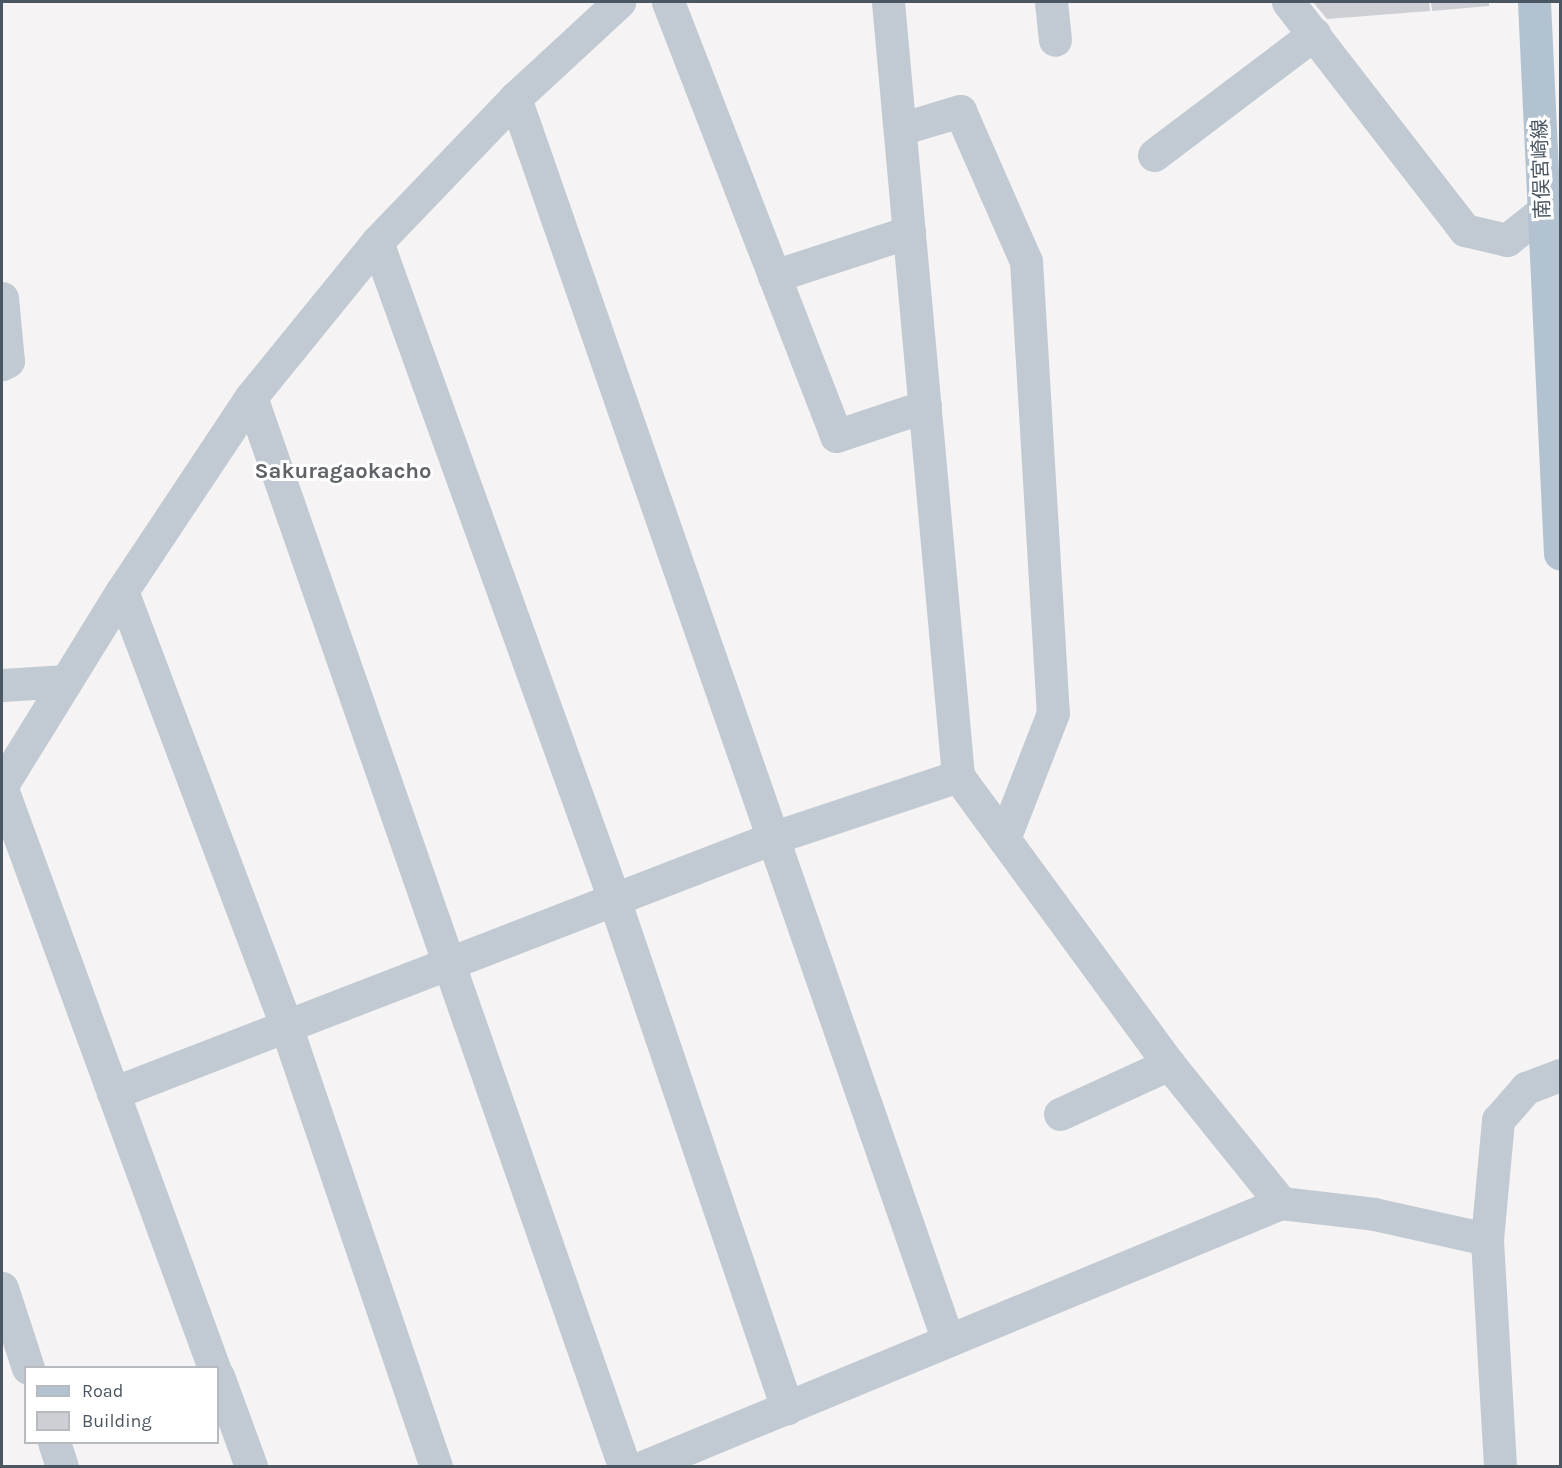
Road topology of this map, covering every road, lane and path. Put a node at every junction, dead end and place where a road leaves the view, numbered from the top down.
1 (668, 2) edge
2 (888, 2) edge
3 (1051, 2) edge
4 (1288, 2) edge
5 (1534, 2) edge
6 (606, 6) edge
7 (1314, 34) junction
8 (1055, 40) dead end
9 (515, 98) junction
10 (900, 129) junction
11 (1154, 155) dead end
12 (1551, 211) edge
13 (909, 232) junction
14 (377, 242) junction
15 (774, 276) junction
16 (2, 298) edge
17 (2, 364) edge
18 (251, 397) junction
19 (925, 406) junction
20 (1560, 539) edge
21 (122, 591) junction
22 (66, 681) junction
23 (2, 685) edge
24 (957, 776) junction
25 (2, 787) edge
26 (775, 837) junction
27 (1004, 839) junction
28 (614, 899) junction
29 (448, 963) junction
30 (286, 1026) junction
31 (1169, 1064) junction
32 (1560, 1075) edge
33 (113, 1093) junction
34 (1060, 1114) dead end
35 (1281, 1203) junction
36 (1486, 1239) junction
37 (2, 1288) edge
38 (948, 1341) junction
39 (27, 1366) edge
40 (213, 1366) edge
41 (219, 1379) edge
42 (787, 1408) junction
43 (54, 1444) edge
44 (62, 1467) edge
45 (251, 1467) edge
46 (436, 1467) edge
47 (624, 1467) edge
48 (645, 1467) edge
49 (1500, 1467) edge

1 - 15 street
2 - 10 street
3 - 8 street
4 - 7 street
5 - 12 main road, 南俣宮崎線
6 - 9 street
7 - 11 street
7 - 12 street
9 - 14 street
9 - 26 street
10 - 13 street
10 - 27 street
12 - 20 main road, 南俣宮崎線
13 - 15 street
13 - 19 street
14 - 18 street
14 - 28 street
15 - 19 street
16 - 17 street
18 - 21 street
18 - 29 street
19 - 24 street
21 - 22 street
21 - 30 street
22 - 23 street
22 - 25 street
24 - 26 street
24 - 27 street
25 - 33 street
26 - 28 street
26 - 38 street
27 - 31 street
28 - 29 street
28 - 42 street
29 - 30 street
29 - 47 street
30 - 33 street
30 - 46 street
31 - 34 street
31 - 35 street
32 - 36 street
33 - 40 street
35 - 36 street
35 - 38 street
36 - 49 street
37 - 39 street
38 - 42 street
41 - 45 street
42 - 48 street
43 - 44 street

